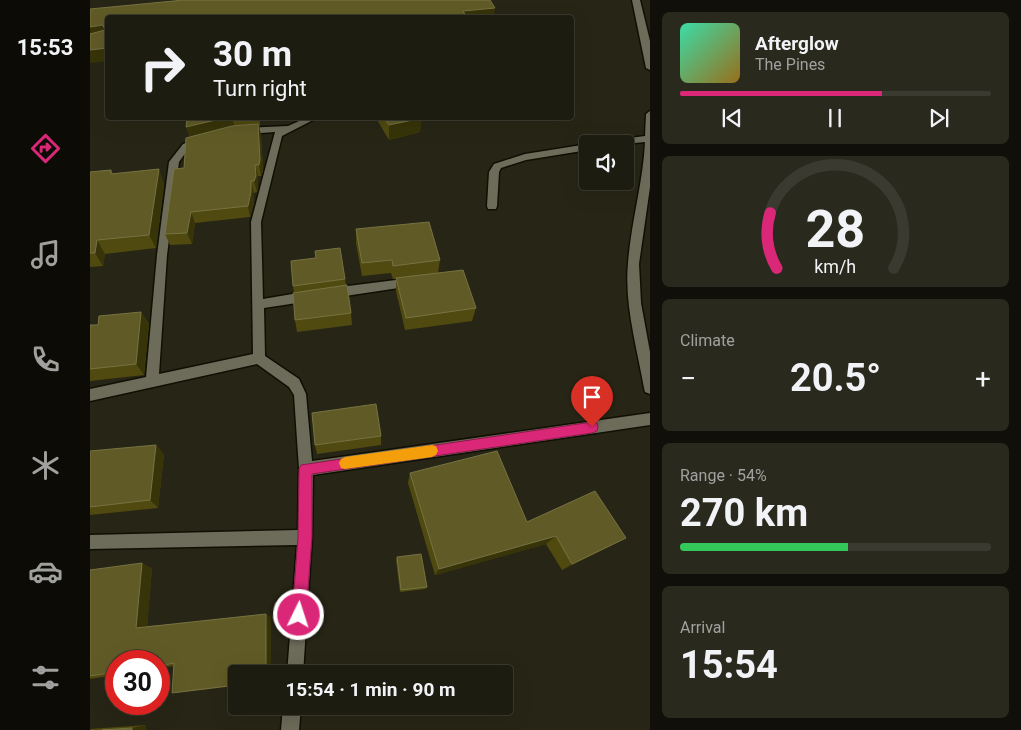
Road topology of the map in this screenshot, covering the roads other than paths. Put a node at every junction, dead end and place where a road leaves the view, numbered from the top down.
1 (636, 0) edge
2 (650, 68) edge
3 (650, 114) edge
4 (308, 120) edge
5 (292, 127) junction
6 (235, 133) edge
7 (213, 138) edge
8 (649, 138) edge
9 (634, 140) edge
10 (579, 148) edge
11 (492, 206) dead end
12 (424, 281) edge
13 (258, 304) junction
14 (259, 358) junction
15 (152, 381) junction
16 (650, 388) edge
17 (90, 395) edge
18 (650, 419) edge
19 (306, 469) junction
20 (305, 537) junction
21 (90, 542) edge
22 (295, 665) edge
23 (291, 715) edge
24 (290, 730) edge

1 - 2 street
3 - 8 street
4 - 5 street
5 - 6 street
5 - 13 street
7 - 15 street
8 - 9 street
8 - 16 street
10 - 11 street
12 - 13 street
13 - 14 street
14 - 15 street
14 - 19 street
15 - 17 street
18 - 19 street
19 - 20 street
20 - 21 street
20 - 22 street
23 - 24 street

